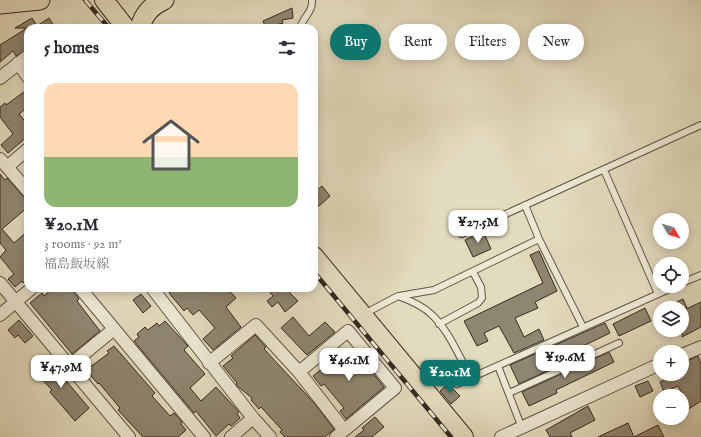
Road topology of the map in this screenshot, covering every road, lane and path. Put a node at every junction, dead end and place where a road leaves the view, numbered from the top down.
1 (40, 0) edge
2 (104, 0) edge
3 (164, 0) edge
4 (312, 0) edge
5 (0, 4) edge
6 (123, 24) edge
7 (141, 24) edge
8 (301, 24) edge
9 (23, 60) edge
10 (0, 78) edge
11 (701, 125) edge
12 (24, 151) edge
13 (4, 163) edge
14 (604, 170) junction
15 (24, 186) edge
16 (525, 205) junction
17 (462, 234) dead end
18 (539, 239) junction
19 (318, 261) edge
20 (473, 272) junction
21 (701, 275) edge
22 (689, 280) edge
23 (0, 283) edge
24 (27, 292) edge
25 (83, 292) edge
26 (155, 292) edge
27 (658, 294) joint
28 (398, 296) junction
29 (16, 302) junction
30 (0, 315) edge
31 (363, 315) junction
32 (439, 324) junction
33 (583, 327) junction
34 (114, 329) junction
35 (619, 343) dead end
36 (701, 347) edge
37 (689, 352) edge
38 (209, 363) junction
39 (70, 366) junction
40 (498, 366) junction
41 (653, 367) edge
42 (299, 372) junction
43 (471, 378) junction
44 (457, 384) dead end
45 (509, 393) junction
46 (254, 418) junction
47 (522, 428) junction
48 (340, 434) edge
49 (128, 437) edge
50 (204, 437) edge
51 (231, 437) edge
52 (270, 437) edge
53 (464, 437) edge
54 (502, 437) edge

1 - 5 highway
2 - 6 main road
3 - 7 highway
4 - 8 lane
9 - 10 street
11 - 14 lane
12 - 13 street
13 - 15 street
14 - 16 lane
14 - 27 lane
16 - 17 lane
16 - 18 lane
18 - 20 lane
18 - 33 lane
19 - 31 main road
20 - 28 lane
20 - 32 lane
21 - 22 lane
23 - 29 street
24 - 29 street
25 - 34 street
26 - 38 street
27 - 33 lane
28 - 31 lane
28 - 32 lane
29 - 30 street
29 - 39 street
31 - 53 main road
32 - 43 lane
33 - 40 lane
34 - 39 street
34 - 50 street
35 - 45 lane
36 - 37 street
38 - 42 street
38 - 46 street
39 - 49 street
40 - 43 lane
40 - 45 lane
41 - 47 street
42 - 48 street
42 - 48 street
43 - 44 lane
45 - 47 lane
46 - 51 street
46 - 52 street
47 - 54 street

